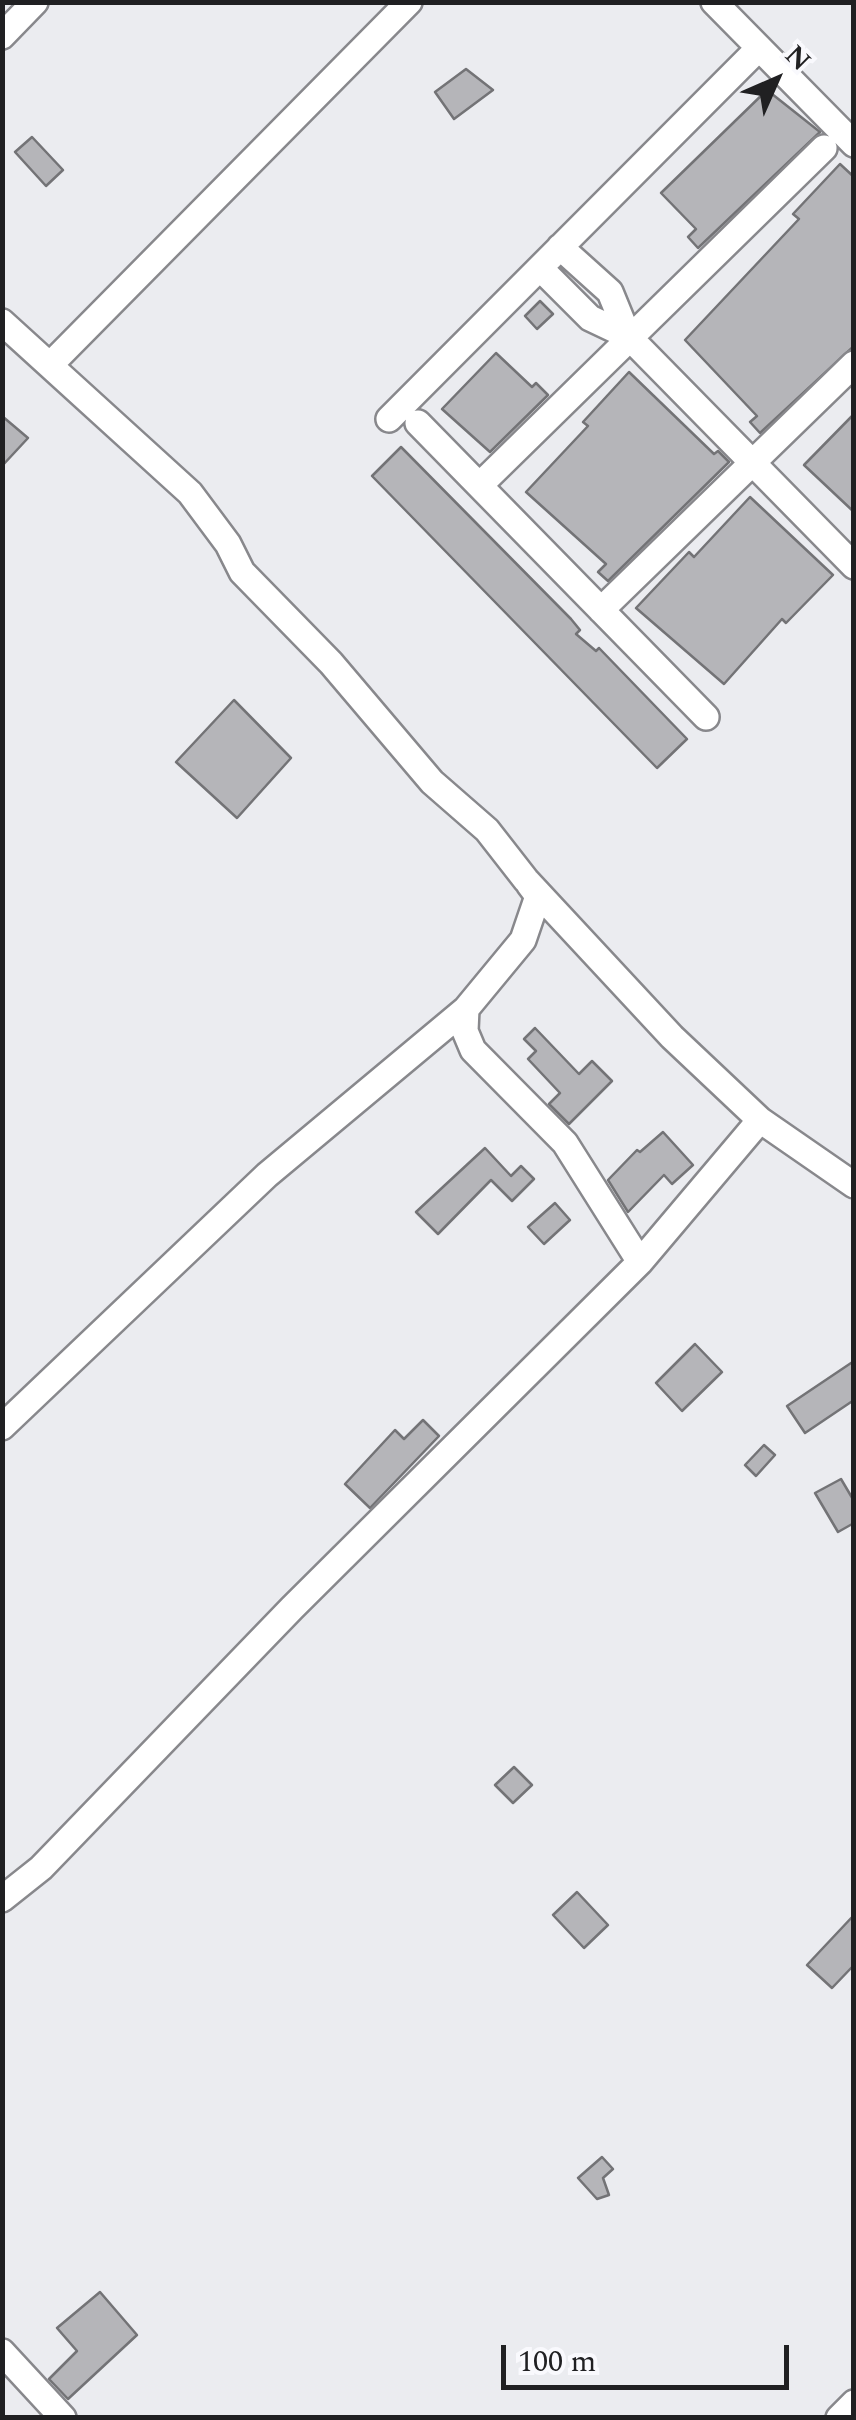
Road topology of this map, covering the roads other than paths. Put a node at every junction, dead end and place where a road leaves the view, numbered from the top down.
1 (35, 2) edge
2 (409, 2) edge
3 (714, 2) edge
4 (2, 36) edge
5 (759, 48) junction
6 (854, 144) edge
7 (824, 148) dead end
8 (560, 247) junction
9 (540, 268) junction
10 (2, 322) edge
11 (628, 336) junction
12 (51, 364) junction
13 (854, 364) edge
14 (389, 419) dead end
15 (418, 424) dead end
16 (752, 463) junction
17 (480, 486) junction
18 (854, 566) edge
19 (602, 610) junction
20 (706, 717) dead end
21 (526, 880) junction
22 (466, 1008) junction
23 (760, 1120) junction
24 (854, 1185) edge
25 (640, 1262) junction
26 (2, 1427) edge
27 (2, 1899) edge
28 (2, 2352) edge
29 (854, 2403) edge
30 (63, 2418) edge
31 (839, 2418) edge

1 - 4 street
2 - 12 street
3 - 5 street
5 - 6 street
5 - 8 street
7 - 11 street
8 - 9 street
8 - 11 street
9 - 11 street
9 - 14 street
10 - 12 street
11 - 16 street
11 - 17 street
12 - 21 street
13 - 16 street
15 - 17 street
16 - 18 street
16 - 19 street
17 - 19 street
19 - 20 street
21 - 22 street
21 - 23 street
22 - 25 street
22 - 26 street
23 - 24 street
23 - 25 street
25 - 27 street
28 - 30 street
29 - 31 street

